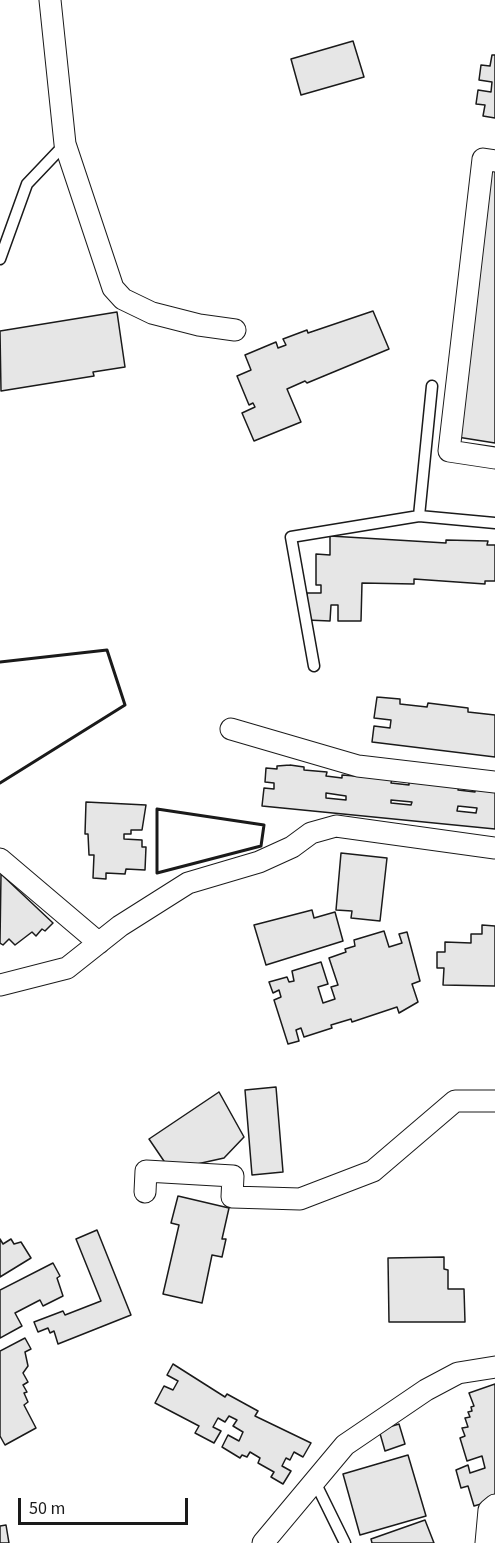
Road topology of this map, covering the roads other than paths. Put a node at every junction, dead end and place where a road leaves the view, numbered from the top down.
1 (50, 0) edge
2 (65, 144) junction
3 (495, 161) edge
4 (0, 259) edge
5 (235, 330) dead end
6 (432, 386) dead end
7 (495, 458) edge
8 (419, 516) junction
9 (495, 523) edge
10 (314, 666) dead end
11 (231, 729) dead end
12 (495, 782) edge
13 (495, 848) edge
14 (0, 859) edge
15 (99, 943) junction
16 (0, 985) edge
17 (495, 1101) edge
18 (145, 1192) dead end
19 (495, 1367) edge
20 (315, 1482) junction
21 (495, 1505) edge
22 (263, 1543) edge
23 (345, 1543) edge
24 (486, 1543) edge

1 - 2 street
2 - 4 lane
2 - 5 street
3 - 7 street
6 - 8 lane
8 - 9 lane
8 - 10 lane
11 - 12 street
13 - 15 street
14 - 15 street
15 - 16 street
17 - 18 street
19 - 20 street
20 - 22 street
20 - 23 lane
21 - 24 street

